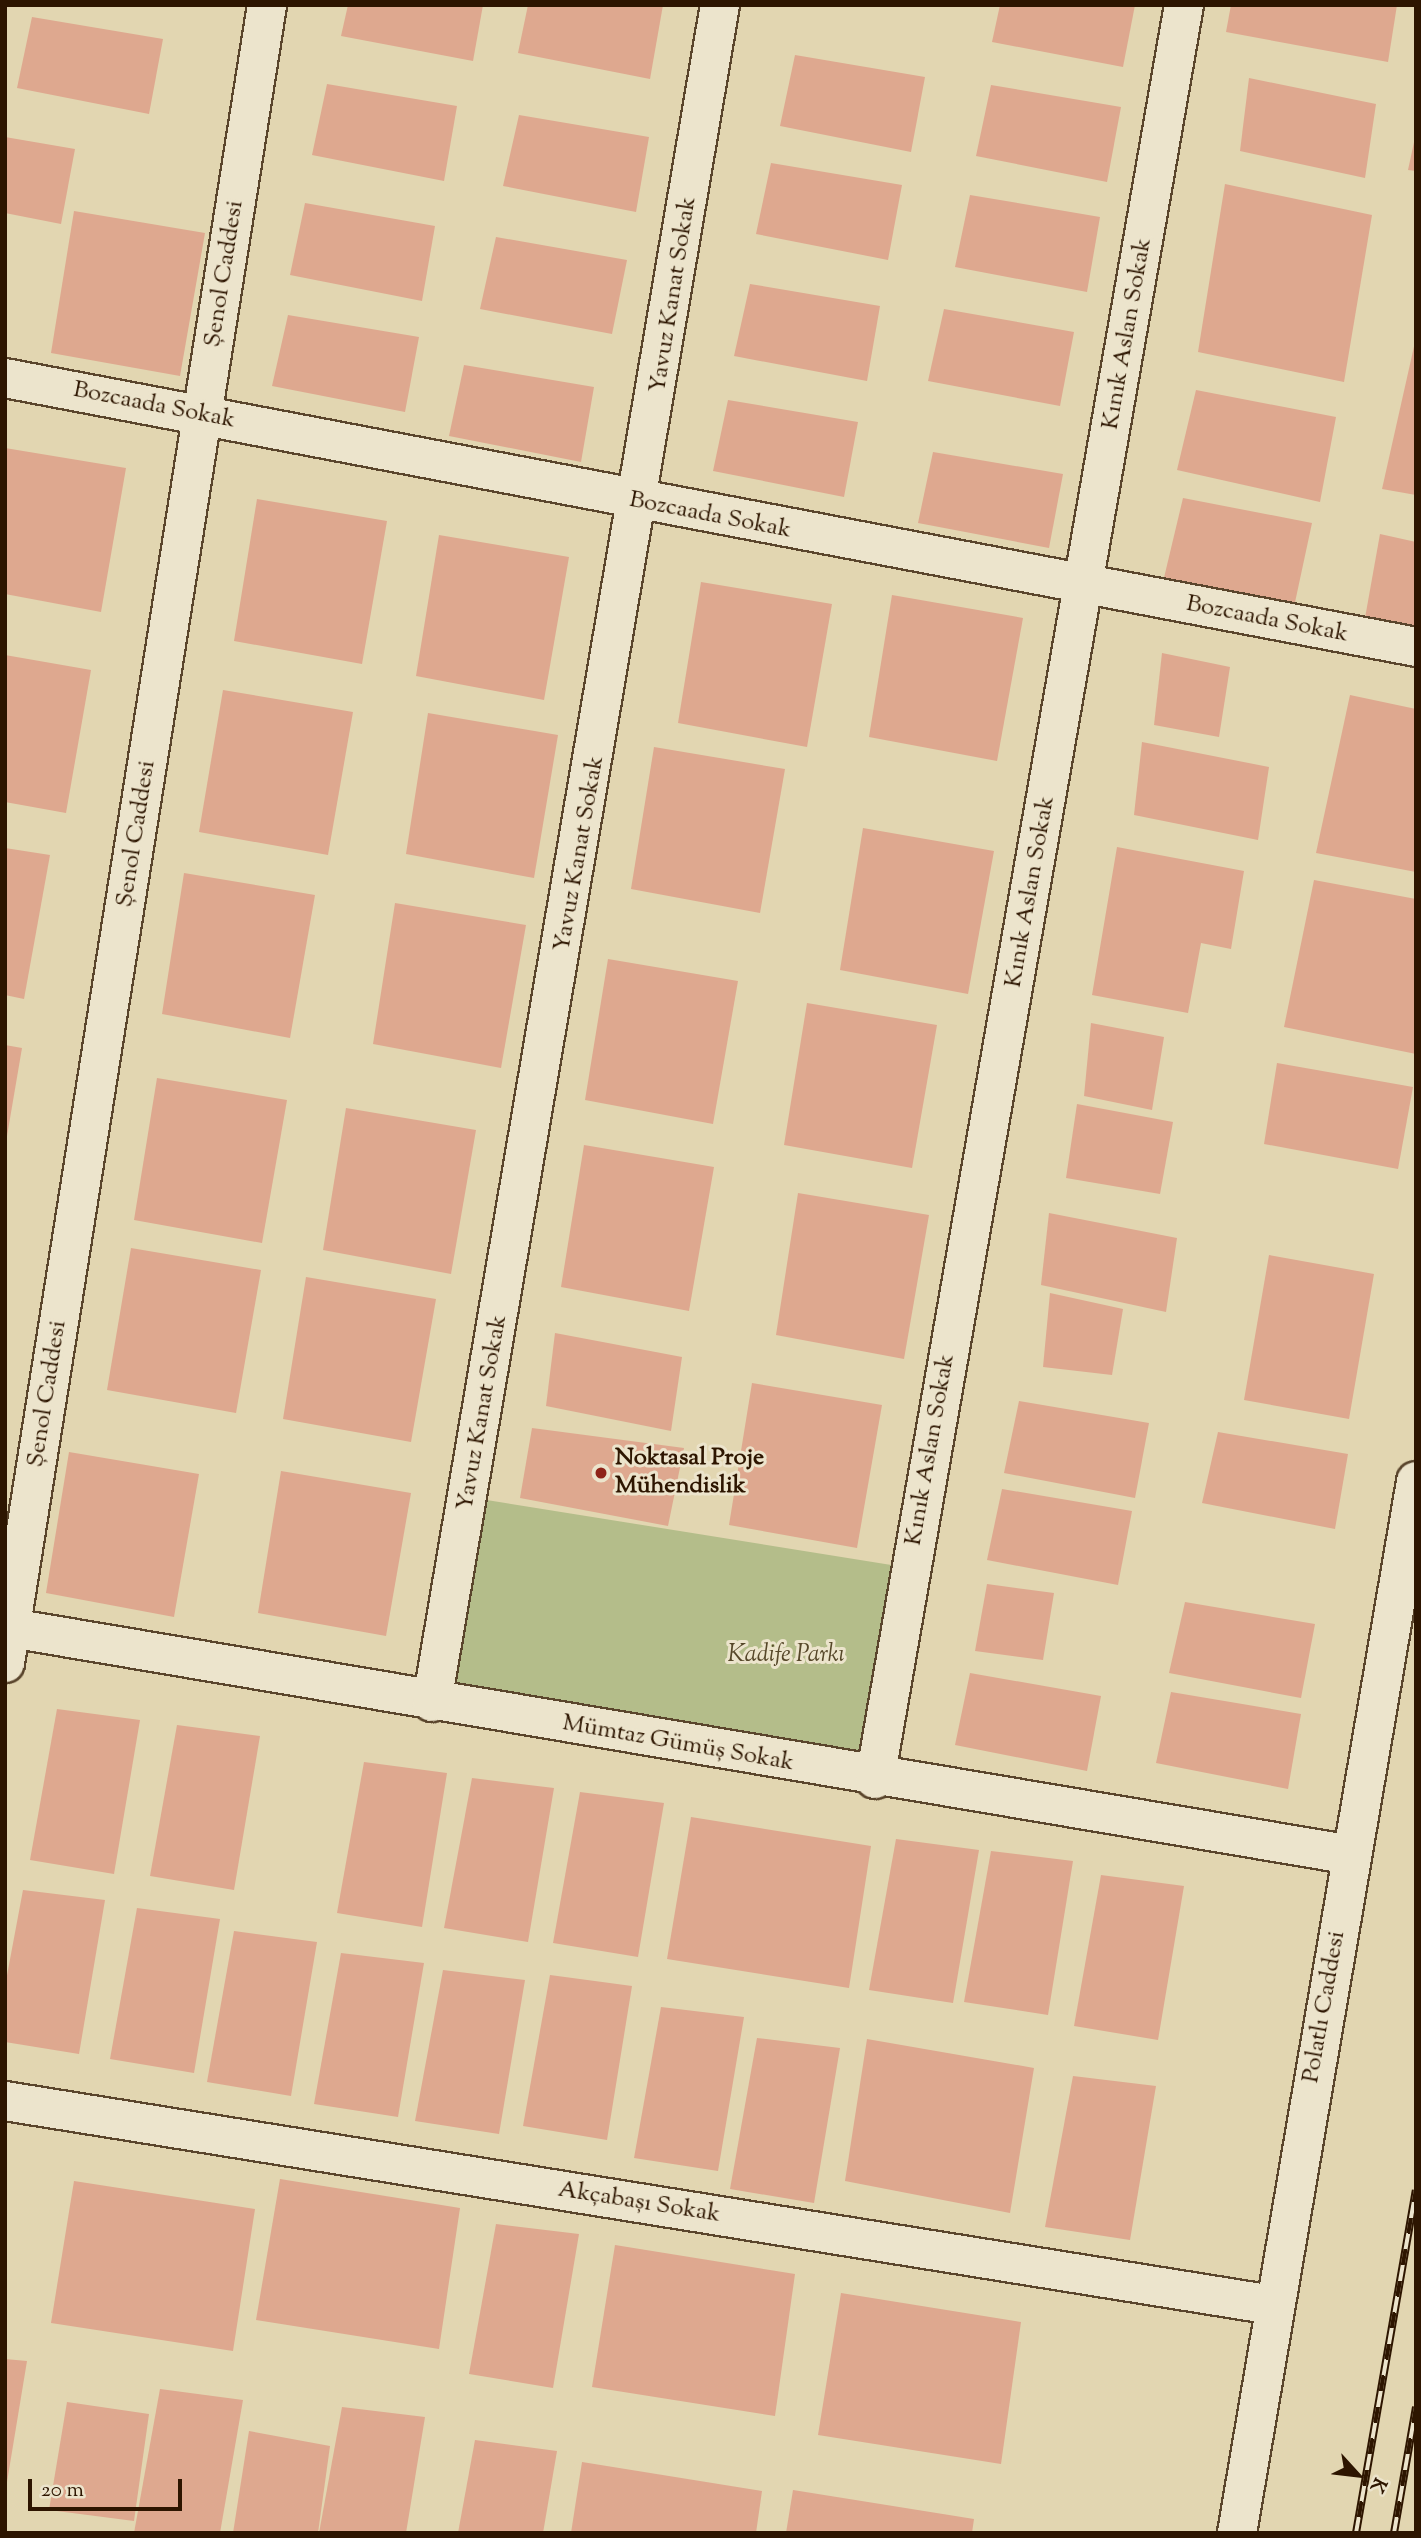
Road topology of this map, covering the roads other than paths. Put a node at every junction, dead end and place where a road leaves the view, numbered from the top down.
1 (267, 5) edge
2 (720, 5) edge
3 (1184, 5) edge
4 (5, 378) edge
5 (203, 415) junction
6 (640, 503) junction
7 (1086, 586) junction
8 (1416, 647) edge
9 (1416, 1481) edge
10 (7, 1639) edge
11 (432, 1702) junction
12 (875, 1779) junction
13 (1352, 1855) junction
14 (5, 2101) edge
15 (1273, 2305) junction
16 (1237, 2533) edge

1 - 5 street, Şenol Caddesi
2 - 6 street, Yavuz Kanat Sokak
3 - 7 street, Kınık Aslan Sokak
4 - 5 street, Bozcaada Sokak
5 - 6 street, Bozcaada Sokak
5 - 10 street, Şenol Caddesi
6 - 7 street, Bozcaada Sokak
6 - 11 street, Yavuz Kanat Sokak
7 - 8 street, Bozcaada Sokak
7 - 12 street, Kınık Aslan Sokak
9 - 13 street, Polatlı Caddesi
10 - 11 street, Mümtaz Gümüş Sokak
11 - 12 street, Mümtaz Gümüş Sokak
12 - 13 street, Mümtaz Gümüş Sokak
13 - 15 street, Polatlı Caddesi
14 - 15 street, Akçabaşı Sokak
15 - 16 street, Polatlı Caddesi

